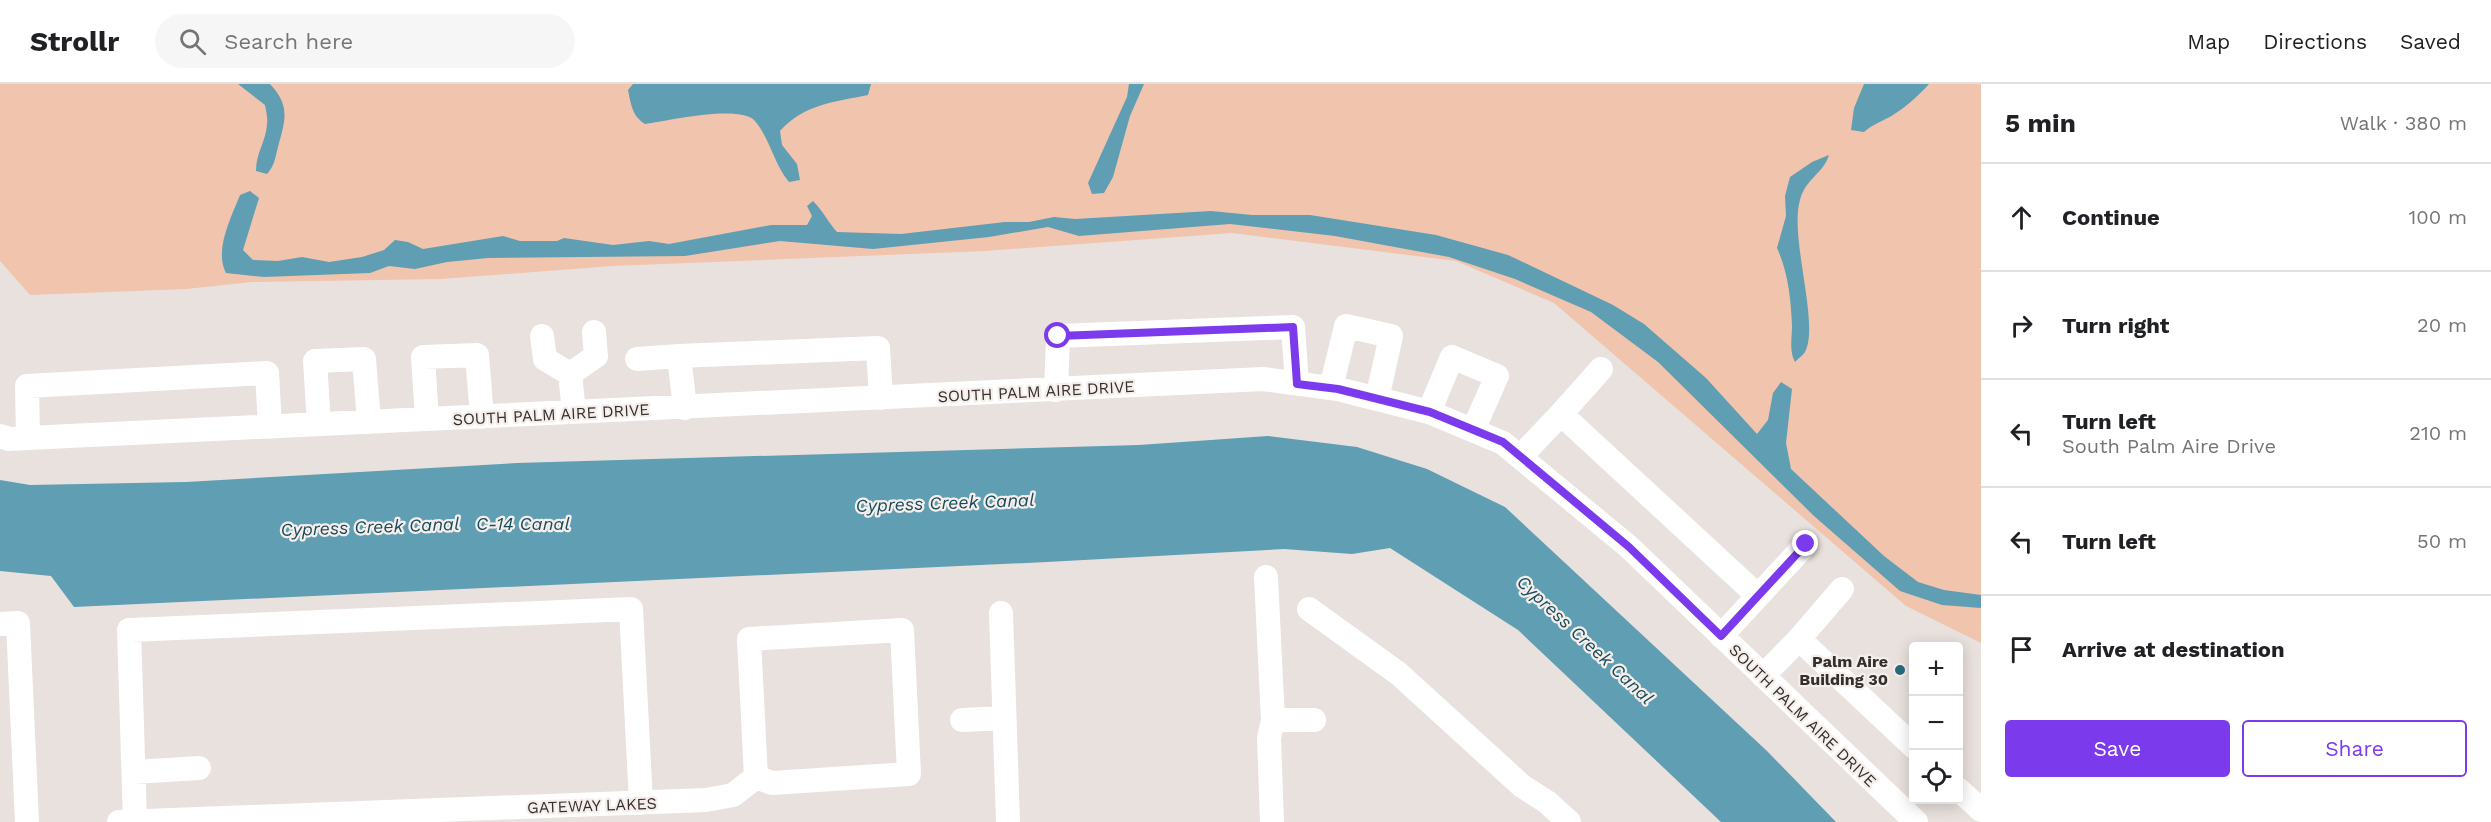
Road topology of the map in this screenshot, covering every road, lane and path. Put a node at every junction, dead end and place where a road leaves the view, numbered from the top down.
1 (594, 332) dead end
2 (542, 336) dead end
3 (679, 356) junction
4 (637, 359) dead end
5 (1601, 369) dead end
6 (570, 374) junction
7 (1297, 384) junction
8 (1331, 388) junction
9 (1056, 390) junction
10 (881, 398) junction
11 (1377, 399) junction
12 (685, 408) junction
13 (574, 412) junction
14 (1430, 412) junction
15 (1561, 414) junction
16 (482, 417) junction
17 (427, 419) junction
18 (369, 422) junction
19 (319, 424) junction
20 (270, 427) junction
21 (1473, 430) junction
22 (0, 436) edge
23 (28, 438) junction
24 (1520, 457) junction
25 (1806, 544) dead end
26 (1266, 577) dead end
27 (1842, 589) dead end
28 (1758, 596) junction
29 (1309, 609) dead end
30 (1001, 613) dead end
31 (0, 624) edge
32 (1721, 636) junction
33 (1799, 639) junction
34 (1763, 676) junction
35 (1004, 718) junction
36 (962, 720) dead end
37 (1273, 720) junction
38 (1314, 720) dead end
39 (1909, 742) edge
40 (199, 768) dead end
41 (134, 772) junction
42 (756, 777) junction
43 (1963, 793) edge
44 (641, 803) junction
45 (1981, 810) edge
46 (613, 813) edge
47 (27, 822) edge
48 (127, 822) edge
49 (1008, 822) edge
50 (1272, 822) edge
51 (1569, 822) edge
52 (1916, 822) edge

1 - 6 street
2 - 6 street
3 - 4 street
3 - 10 street
3 - 12 street
5 - 15 street
6 - 13 street
7 - 8 street, SOUTH PALM AIRE DRIVE
7 - 9 street, SOUTH PALM AIRE DRIVE
7 - 9 street
8 - 11 street, SOUTH PALM AIRE DRIVE
8 - 11 street
9 - 10 street, SOUTH PALM AIRE DRIVE
10 - 12 street, SOUTH PALM AIRE DRIVE
11 - 14 street, SOUTH PALM AIRE DRIVE
12 - 13 street, SOUTH PALM AIRE DRIVE
13 - 16 street, SOUTH PALM AIRE DRIVE
14 - 21 street, SOUTH PALM AIRE DRIVE
14 - 21 street
15 - 24 street
15 - 28 street
16 - 17 street, SOUTH PALM AIRE DRIVE
16 - 17 street
17 - 18 street, SOUTH PALM AIRE DRIVE
18 - 19 street, SOUTH PALM AIRE DRIVE
18 - 19 street
19 - 20 street, SOUTH PALM AIRE DRIVE
20 - 23 street, SOUTH PALM AIRE DRIVE
20 - 23 street
21 - 24 street, SOUTH PALM AIRE DRIVE
22 - 23 street, SOUTH PALM AIRE DRIVE
24 - 32 street, SOUTH PALM AIRE DRIVE
25 - 28 street
26 - 37 street
27 - 33 street
28 - 32 street
29 - 51 street
30 - 35 street
31 - 47 street
32 - 34 street, SOUTH PALM AIRE DRIVE
33 - 34 street
33 - 39 street
34 - 52 street, SOUTH PALM AIRE DRIVE
35 - 36 street
35 - 49 street
37 - 38 street
37 - 50 street
40 - 41 street
41 - 44 street
41 - 48 street
42 - 42 street
42 - 44 street, GATEWAY LAKES
43 - 45 street
44 - 46 street, GATEWAY LAKES
46 - 48 street, GATEWAY LAKES

